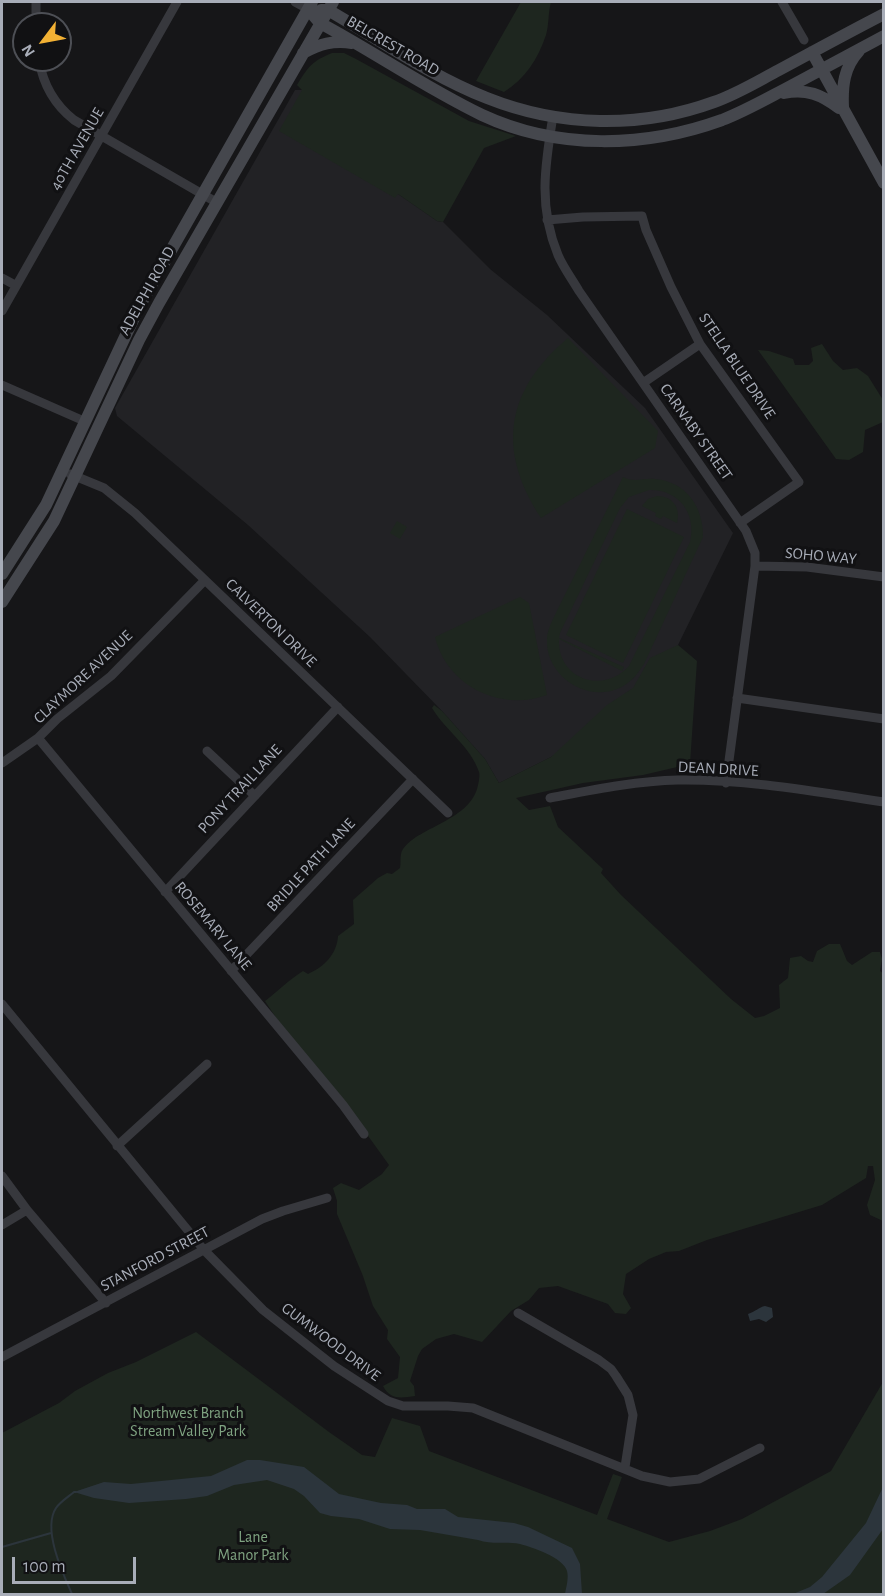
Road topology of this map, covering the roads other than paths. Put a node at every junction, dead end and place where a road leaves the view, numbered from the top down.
1 (177, 2) edge
2 (295, 2) edge
3 (783, 2) edge
4 (310, 5) edge
5 (330, 6) edge
6 (884, 14) edge
7 (320, 23) junction
8 (884, 36) edge
9 (804, 40) dead end
10 (356, 43) junction
11 (863, 47) junction
12 (812, 52) junction
13 (302, 53) junction
14 (821, 70) junction
15 (42, 72) edge
16 (771, 97) junction
17 (844, 111) junction
18 (553, 116) junction
19 (102, 136) junction
20 (550, 136) junction
21 (884, 183) edge
22 (203, 195) junction
23 (216, 202) junction
24 (547, 220) junction
25 (2, 278) edge
26 (15, 285) junction
27 (2, 310) edge
28 (700, 344) junction
29 (643, 383) junction
30 (2, 385) edge
31 (84, 421) junction
32 (62, 470) junction
33 (76, 476) junction
34 (740, 523) junction
35 (755, 566) junction
36 (2, 574) edge
37 (884, 577) edge
38 (205, 580) junction
39 (2, 602) edge
40 (737, 698) junction
41 (338, 707) junction
42 (884, 719) edge
43 (38, 738) junction
44 (207, 751) dead end
45 (2, 764) edge
46 (413, 779) junction
47 (726, 783) junction
48 (255, 796) junction
49 (550, 798) dead end
50 (884, 802) edge
51 (448, 813) dead end
52 (165, 892) junction
53 (231, 971) junction
54 (2, 1004) edge
55 (207, 1064) dead end
56 (364, 1134) dead end
57 (117, 1146) junction
58 (2, 1176) edge
59 (327, 1198) dead end
60 (27, 1210) junction
61 (2, 1225) edge
62 (204, 1250) junction
63 (106, 1303) junction
64 (518, 1313) dead end
65 (2, 1357) edge
66 (760, 1448) dead end
67 (625, 1467) junction

1 - 19 street, 40TH AVENUE
2 - 4 street
3 - 9 street
4 - 5 main road, BELCREST ROAD
4 - 7 main road, BELCREST ROAD
4 - 22 main road, ADELPHI ROAD
5 - 7 main road, ADELPHI ROAD
5 - 18 main road, BELCREST ROAD
6 - 12 main road, BELCREST ROAD
7 - 10 main road, BELCREST ROAD
7 - 13 main road, ADELPHI ROAD
8 - 11 main road, BELCREST ROAD
10 - 13 main road
10 - 20 main road, BELCREST ROAD
11 - 14 main road, BELCREST ROAD
11 - 17 main road
12 - 14 main road
12 - 18 main road, BELCREST ROAD
13 - 23 main road, ADELPHI ROAD
14 - 16 main road, BELCREST ROAD
14 - 17 main road
15 - 19 street
16 - 17 main road
16 - 20 main road, BELCREST ROAD
17 - 21 main road
18 - 20 street, CARNABY STREET
19 - 22 street
19 - 26 street, 40TH AVENUE
20 - 24 street, CARNABY STREET
22 - 23 street
22 - 31 main road, ADELPHI ROAD
23 - 33 main road, ADELPHI ROAD
24 - 28 street, STELLA BLUE DRIVE
24 - 29 street, CARNABY STREET
25 - 26 street
26 - 27 street, 40TH AVENUE
28 - 29 street
28 - 34 street, STELLA BLUE DRIVE
29 - 34 street, CARNABY STREET
30 - 31 street
31 - 32 main road, ADELPHI ROAD
32 - 33 street, CALVERTON DRIVE
32 - 36 main road, ADELPHI ROAD
33 - 38 street, CALVERTON DRIVE
33 - 39 main road, ADELPHI ROAD
34 - 35 street, CARNABY STREET
35 - 37 street, SOHO WAY
35 - 40 street, CARNABY STREET
38 - 41 street, CALVERTON DRIVE
38 - 43 street, CLAYMORE AVENUE
40 - 42 street
40 - 47 street, CARNABY STREET
41 - 46 street, CALVERTON DRIVE
41 - 48 street, PONY TRAIL LANE
43 - 45 street, CLAYMORE AVENUE
43 - 52 street, ROSEMARY LANE
44 - 48 street
46 - 51 street, CALVERTON DRIVE
46 - 53 street, BRIDLE PATH LANE
47 - 49 street, DEAN DRIVE
47 - 50 street, DEAN DRIVE
48 - 52 street, PONY TRAIL LANE
52 - 53 street, ROSEMARY LANE
53 - 56 street, ROSEMARY LANE
54 - 57 street, GUMWOOD DRIVE
55 - 57 street
57 - 62 street, GUMWOOD DRIVE
58 - 60 street
59 - 62 street, STANFORD STREET
60 - 61 street
60 - 63 street
62 - 63 street, STANFORD STREET
62 - 67 street, GUMWOOD DRIVE
63 - 65 street, STANFORD STREET
64 - 67 street
66 - 67 street, GUMWOOD DRIVE

